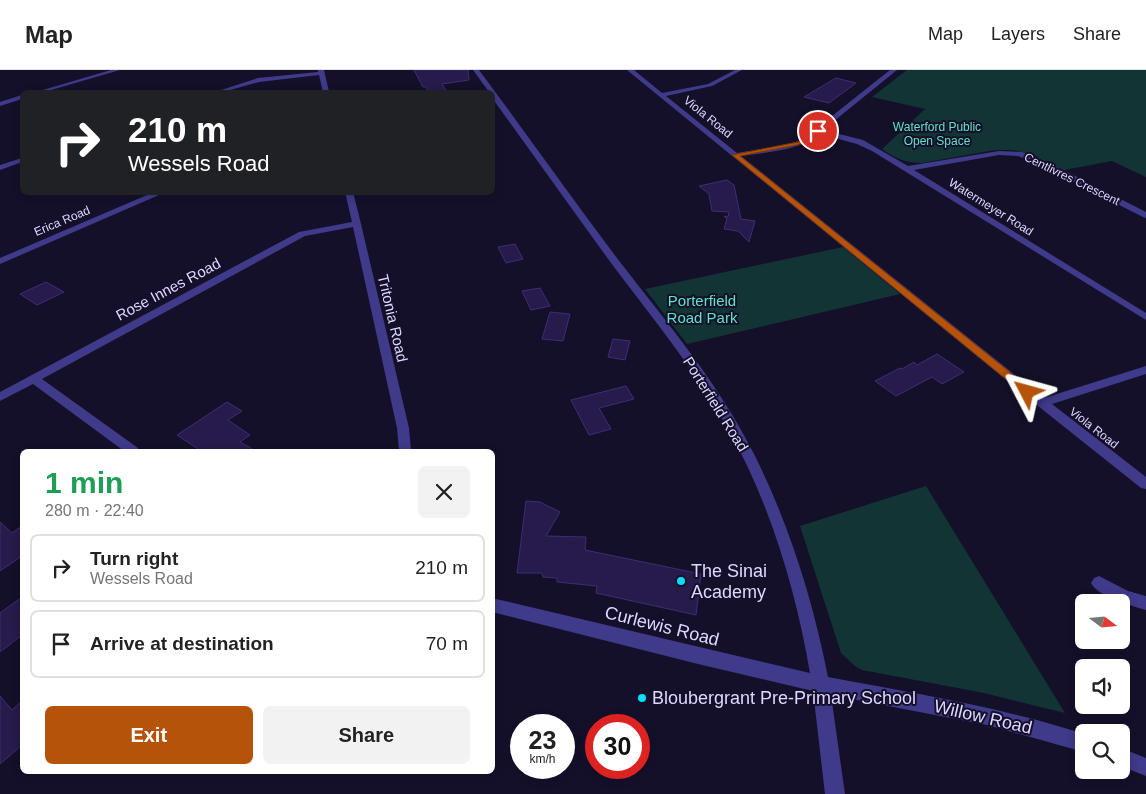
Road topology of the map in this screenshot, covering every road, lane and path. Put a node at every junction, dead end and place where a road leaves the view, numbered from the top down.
1 (117, 70) edge
2 (476, 70) edge
3 (630, 70) edge
4 (739, 70) edge
5 (894, 70) edge
6 (322, 72) edge
7 (46, 90) edge
8 (225, 90) edge
9 (326, 90) edge
10 (490, 90) edge
11 (661, 95) junction
12 (495, 97) edge
13 (20, 98) edge
14 (0, 104) edge
15 (818, 131) junction
16 (735, 155) junction
17 (20, 161) edge
18 (0, 168) edge
19 (907, 170) junction
20 (155, 195) edge
21 (350, 195) edge
22 (1146, 215) edge
23 (357, 224) junction
24 (2, 259) edge
25 (1146, 317) edge
26 (1146, 370) edge
27 (34, 379) junction
28 (0, 397) edge
29 (1042, 403) junction
30 (130, 449) edge
31 (405, 449) edge
32 (1146, 484) edge
33 (1099, 583) dead end
34 (1146, 603) edge
35 (495, 607) edge
36 (822, 684) junction
37 (1075, 740) edge
38 (1130, 761) edge
39 (1146, 767) edge
40 (835, 794) edge

1 - 7 street
2 - 10 street, Porterfield Road
3 - 11 street, Viola Road
4 - 11 street
5 - 15 street
6 - 8 street
6 - 9 street
11 - 16 street, Viola Road
12 - 36 street, Porterfield Road
13 - 14 street
15 - 16 street
15 - 19 street, Watermeyer Road
16 - 29 street, Viola Road
17 - 18 street
19 - 22 street, Centlivres Crescent
19 - 25 street, Watermeyer Road
20 - 24 street, Erica Road
21 - 23 street, Tritonia Road
23 - 27 street, Rose Innes Road
23 - 31 street, Tritonia Road
26 - 29 street
27 - 28 street, Rose Innes Road
27 - 30 street
29 - 32 street, Viola Road
33 - 34 street
35 - 36 street, Curlewis Road
36 - 37 street, Willow Road
36 - 40 street, Porterfield Road
38 - 39 street

